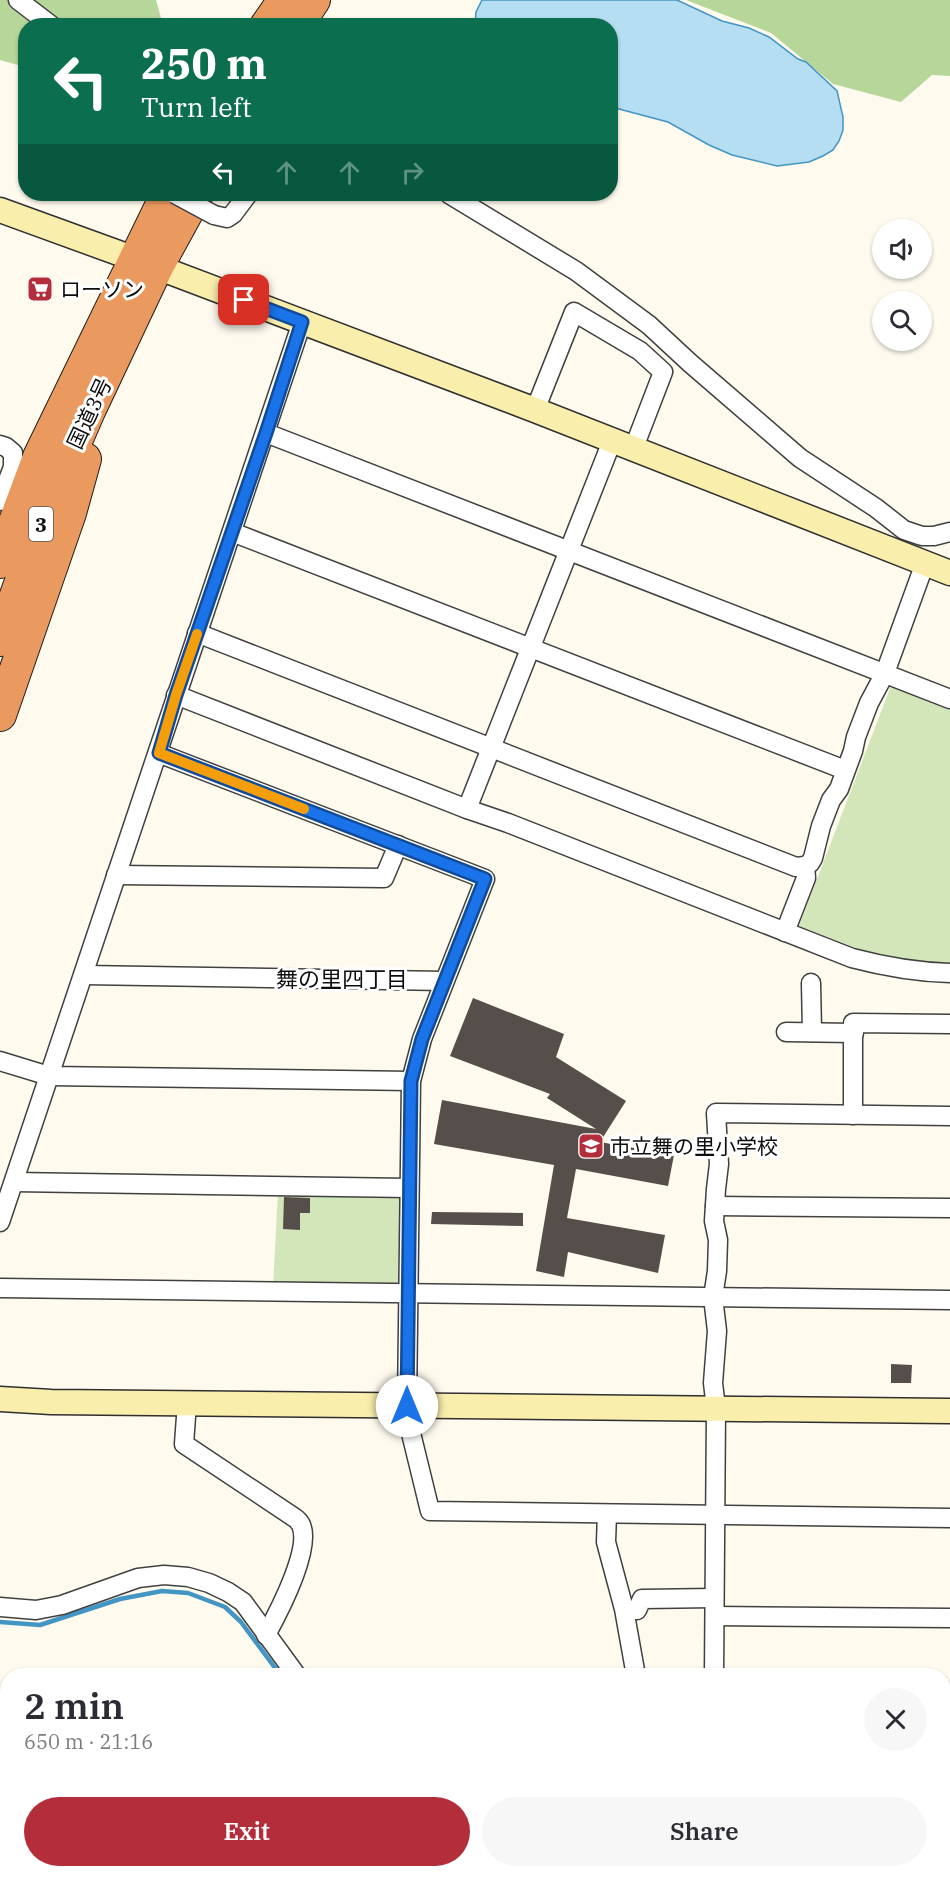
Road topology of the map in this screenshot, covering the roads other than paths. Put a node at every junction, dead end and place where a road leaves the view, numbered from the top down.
1 (18, 0) edge
2 (284, 0) edge
3 (314, 0) edge
4 (42, 18) edge
5 (272, 18) edge
6 (302, 18) edge
7 (165, 201) edge
8 (243, 201) edge
9 (461, 201) edge
10 (206, 204) edge
11 (0, 210) edge
12 (146, 263) junction
13 (302, 322) junction
14 (535, 410) junction
15 (89, 411) junction
16 (266, 433) junction
17 (0, 444) edge
18 (623, 445) junction
19 (0, 501) edge
20 (232, 532) junction
21 (950, 532) edge
22 (569, 550) junction
23 (0, 562) edge
24 (925, 563) junction
25 (950, 573) edge
26 (197, 633) junction
27 (0, 640) edge
28 (530, 649) junction
29 (885, 673) junction
30 (176, 695) junction
31 (950, 699) edge
32 (0, 715) edge
33 (492, 748) junction
34 (159, 753) junction
35 (845, 771) junction
36 (467, 809) junction
37 (398, 846) junction
38 (805, 866) junction
39 (116, 875) junction
40 (785, 932) junction
41 (950, 973) edge
42 (84, 975) junction
43 (444, 981) junction
44 (812, 983) dead end
45 (950, 1024) edge
46 (786, 1032) dead end
47 (813, 1032) junction
48 (854, 1033) junction
49 (0, 1061) edge
50 (49, 1076) junction
51 (411, 1081) junction
52 (853, 1115) junction
53 (950, 1116) edge
54 (14, 1182) junction
55 (409, 1188) junction
56 (715, 1206) junction
57 (950, 1208) edge
58 (0, 1222) edge
59 (0, 1288) edge
60 (408, 1294) junction
61 (713, 1297) junction
62 (950, 1300) edge
63 (0, 1399) edge
64 (187, 1403) junction
65 (407, 1406) junction
66 (716, 1408) junction
67 (950, 1411) edge
68 (607, 1514) junction
69 (715, 1515) junction
70 (950, 1518) edge
71 (0, 1607) edge
72 (715, 1607) junction
73 (637, 1610) dead end
74 (950, 1618) edge
75 (266, 1635) junction
76 (291, 1668) edge
77 (635, 1668) edge
78 (714, 1668) edge

1 - 4 street
2 - 5 highway
3 - 6 highway
7 - 12 highway, 国道3号 / 3
8 - 10 street
9 - 21 street
10 - 12 highway, 国道3号 / 3
11 - 12 street
12 - 13 street
12 - 15 highway, 国道3号 / 3
12 - 23 highway, 国道3号 / 3
13 - 14 street
13 - 16 street
14 - 18 street
14 - 18 street
15 - 27 highway, 国道3号 / 3
15 - 32 highway
16 - 20 street
16 - 22 street
17 - 19 street
18 - 22 street
18 - 24 street
20 - 26 street
20 - 28 street
22 - 28 street
22 - 29 street
24 - 25 street
24 - 29 street
26 - 30 street
26 - 33 street
28 - 33 street
28 - 35 street
29 - 31 street
29 - 35 street
30 - 34 street
30 - 36 street
33 - 36 street
33 - 38 street
34 - 37 street
34 - 39 street
35 - 38 street
36 - 40 street
37 - 39 street
37 - 43 street
38 - 40 street
39 - 42 street
40 - 41 street
42 - 43 street
42 - 50 street
43 - 51 street
44 - 47 street
45 - 48 street
46 - 47 street
47 - 48 street
48 - 52 street
49 - 50 street
50 - 51 street
50 - 54 street
51 - 55 street
52 - 53 street
52 - 56 street
54 - 55 street
54 - 58 street
55 - 60 street
56 - 57 street
56 - 61 street
59 - 60 street
60 - 61 street
60 - 65 street
61 - 62 street
61 - 66 street
63 - 64 street
64 - 65 street
64 - 75 street
65 - 66 street
65 - 68 street
66 - 67 street
66 - 69 street
68 - 69 street
68 - 77 street
69 - 70 street
69 - 72 street
71 - 75 street
72 - 73 street
72 - 74 street
72 - 78 street
75 - 76 street

